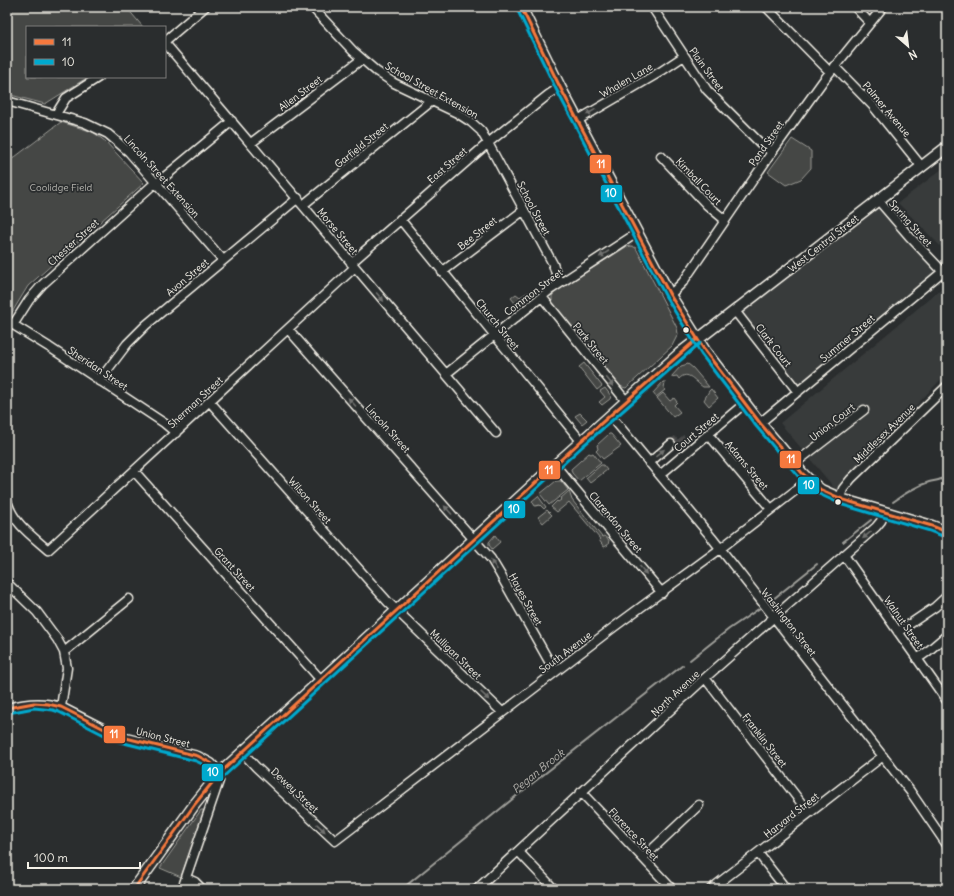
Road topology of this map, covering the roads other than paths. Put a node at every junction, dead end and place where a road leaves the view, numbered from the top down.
1 (205, 7) edge
2 (312, 7) edge
3 (521, 7) edge
4 (652, 7) edge
5 (766, 7) edge
6 (855, 7) edge
7 (883, 7) edge
8 (870, 23) junction
9 (166, 41) edge
10 (166, 43) edge
11 (684, 56) junction
12 (362, 59) junction
13 (832, 69) junction
14 (97, 78) edge
15 (560, 87) junction
16 (7, 101) edge
17 (432, 101) junction
18 (56, 114) junction
19 (578, 120) junction
20 (232, 121) junction
21 (251, 143) junction
22 (488, 143) junction
23 (947, 147) edge
24 (772, 152) junction
25 (661, 156) dead end
26 (922, 167) junction
27 (156, 183) junction
28 (298, 198) junction
29 (878, 200) junction
30 (303, 205) junction
31 (524, 210) junction
32 (400, 219) junction
33 (725, 220) junction
34 (637, 234) junction
35 (223, 260) junction
36 (353, 265) junction
37 (442, 272) junction
38 (946, 272) edge
39 (559, 283) junction
40 (670, 295) junction
41 (542, 298) junction
42 (735, 311) junction
43 (10, 323) edge
44 (288, 329) junction
45 (494, 335) junction
46 (698, 339) junction
47 (446, 374) junction
48 (99, 381) junction
49 (947, 386) edge
50 (798, 392) junction
51 (210, 402) junction
52 (626, 402) junction
53 (744, 403) junction
54 (864, 410) dead end
55 (610, 416) junction
56 (760, 423) junction
57 (176, 433) junction
58 (496, 433) dead end
59 (708, 434) junction
60 (581, 441) junction
61 (671, 444) tunnel mouth
62 (649, 463) junction
63 (794, 464) junction
64 (555, 465) junction
65 (134, 471) junction
66 (660, 475) junction
67 (808, 480) junction
68 (844, 500) junction
69 (7, 501) edge
70 (771, 509) junction
71 (884, 512) junction
72 (947, 532) edge
73 (474, 539) junction
74 (720, 549) junction
75 (844, 555) junction
76 (7, 584) edge
77 (662, 592) junction
78 (947, 596) edge
79 (129, 599) dead end
80 (396, 610) junction
81 (773, 618) junction
82 (898, 632) junction
83 (947, 635) edge
84 (64, 652) junction
85 (917, 659) junction
86 (555, 672) junction
87 (705, 678) junction
88 (321, 680) junction
89 (947, 701) edge
90 (60, 707) junction
91 (7, 708) edge
92 (502, 712) junction
93 (243, 753) junction
94 (883, 756) junction
95 (220, 773) junction
96 (581, 792) junction
97 (700, 806) dead end
98 (809, 813) junction
99 (335, 841) joint
100 (947, 845) edge
101 (518, 851) junction
102 (758, 853) junction
103 (643, 858) junction
104 (186, 878) junction
105 (134, 889) edge
106 (182, 889) edge
107 (202, 889) edge
108 (477, 889) edge
109 (554, 889) edge
110 (672, 889) edge
111 (711, 889) edge
112 (786, 889) edge

1 - 9 street
2 - 12 street, School Street Extension
3 - 15 main road
4 - 11 street, Plain Street
5 - 13 street, Palmer Avenue
6 - 8 street
7 - 8 street, Pond Street
8 - 13 street, Pond Street
10 - 20 street, Morse Street
11 -> 19 street, Whalen Lane
11 - 24 street, Plain Street
12 - 17 street, School Street Extension
12 - 21 street, Allen Street
13 - 24 street, Pond Street
13 - 26 street, Palmer Avenue
14 - 18 street
15 - 19 main road
15 - 22 street, East Street
16 - 18 street, Lincoln Street Extension
17 - 22 street, School Street Extension
17 - 30 street, Garfield Street
18 - 27 street, Lincoln Street Extension
19 - 34 main road
20 - 21 street, Morse Street
20 - 27 street, Chester Street
21 - 28 street, Morse Street
22 - 31 street, School Street
22 - 32 street, East Street
23 - 26 main road, West Central Street
24 - 33 street, Pond Street
25 - 33 street, Kimball Court
26 - 29 main road, West Central Street
27 - 35 street, Lincoln Street Extension
27 - 43 street, Chester Street
28 - 30 street, Morse Street
28 - 35 street, Avon Street
29 - 38 street, Spring Street
29 - 42 main road, West Central Street
30 - 36 street, Morse Street
31 - 37 street, Bee Street
31 - 39 street, School Street
32 - 36 street, East Street
32 - 37 street, Church Street
33 - 40 street, Pond Street
34 -> 39 street, Common Street
34 - 40 main road
35 - 48 street, Avon Street
36 - 44 street, Sherman Street
36 -> 47 street, Morse Street
37 - 45 street, Church Street
38 - 50 street, Summer Street
39 - 41 street, Common Street
40 - 46 main road
41 - 45 street, Common Street
41 -> 52 street, Park Street
42 - 46 main road, West Central Street
42 - 50 street, Clark Court
43 - 48 street, Sheridan Street
44 - 51 street, Sherman Street
73 -> 44 street, Lincoln Street
45 - 47 street, Common Street
45 - 60 street, Church Street
46 - 52 main road, West Central Street
46 - 53 main road
47 - 58 street, Morse Street
48 - 57 street, Sheridan Street
49 - 68 street, Middlesex Avenue
50 - 56 street, Summer Street
51 - 57 street, Sherman Street
51 - 80 street, Wilson Street
52 - 55 main road, West Central Street
53 - 56 main road
53 - 59 street, Court Street
54 - 63 street, Union Court
55 - 60 main road, West Central Street
55 - 62 street, Washington Street
56 - 63 main road
57 - 65 street, Sherman Street
59 - 66 street, Court Street
59 - 70 street, Adams Street
60 - 64 main road, West Central Street
62 -> 61 street
62 - 66 street, Washington Street
63 - 67 main road
64 - 73 main road, West Central Street
64 -> 77 street, Clarendon Street
65 - 69 street, Sherman Street
65 - 88 street, Grant Street
66 - 74 street, Washington Street
67 - 68 main road
67 - 70 street, South Avenue
68 - 71 main road
70 - 74 street, South Avenue
71 - 72 main road
71 -> 75 street, North Avenue
73 - 80 main road, West Central Street
86 -> 73 street, Hayes Street
74 - 77 street, South Avenue
74 - 81 street, Washington Street
75 - 81 street, North Avenue
75 - 82 street, Walnut Street
76 - 84 street
77 - 86 street, South Avenue
78 - 82 street
79 - 84 street
80 - 88 main road, West Central Street
80 -> 92 street, Mulligan Street
81 - 87 street, North Avenue
81 - 94 street, Washington Street
82 - 85 street, Walnut Street
83 - 85 street
84 - 90 street
85 - 89 street, Walnut Street
86 - 92 street, South Avenue
87 - 96 street, North Avenue
87 - 98 street, Franklin Street
88 - 93 main road, West Central Street
90 - 91 street, Union Street
90 - 95 street, Union Street
92 - 99 street, South Avenue
93 - 95 main road, West Central Street
93 -> 99 street, Dewey Street
94 - 98 street, Harvard Street
94 - 100 street, Washington Street
95 - 104 street
95 - 105 main road, West Central Street
96 - 101 street, North Avenue
96 - 103 street, Florence Street
97 - 103 street
98 - 102 street, Harvard Street
101 - 108 street, North Avenue
101 - 109 street
102 - 111 street, Harvard Street
102 - 112 street
103 - 110 street, Florence Street
104 - 106 street
104 - 107 street

